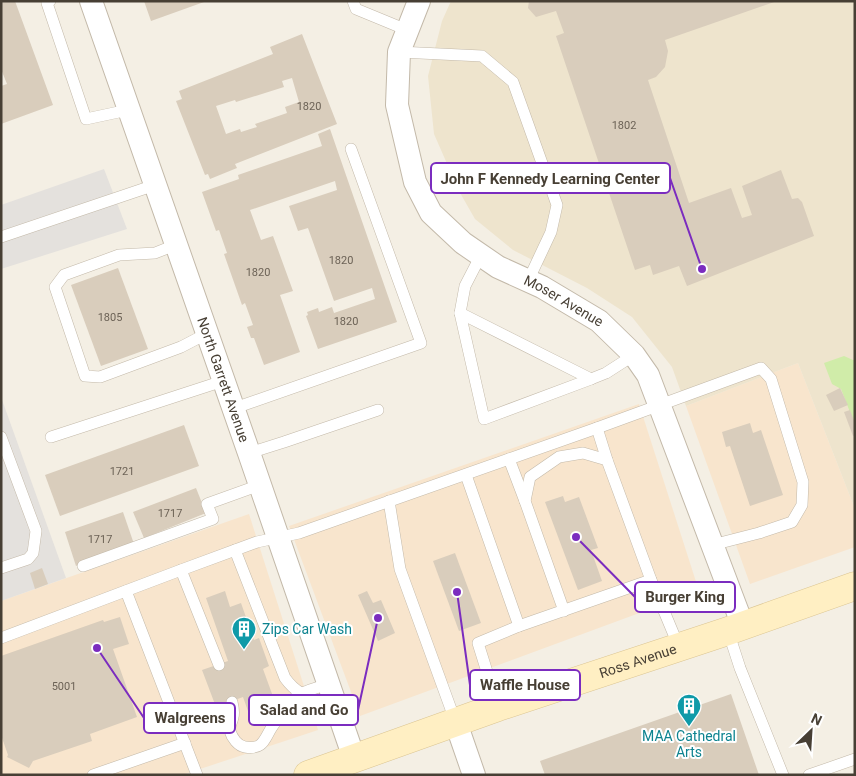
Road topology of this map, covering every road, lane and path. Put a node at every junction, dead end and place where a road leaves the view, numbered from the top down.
1 (50, 1) edge
2 (91, 1) edge
3 (419, 1) edge
4 (357, 4) edge
5 (407, 30) junction
6 (398, 52) junction
7 (128, 110) junction
8 (351, 150) dead end
9 (154, 185) junction
10 (1, 237) edge
11 (175, 245) junction
12 (481, 255) junction
13 (528, 281) junction
14 (460, 313) junction
15 (206, 334) junction
16 (634, 355) junction
17 (591, 379) junction
18 (223, 381) junction
19 (659, 405) junction
20 (232, 409) junction
21 (378, 410) dead end
22 (597, 428) junction
23 (1, 437) edge
24 (50, 437) dead end
25 (249, 453) junction
26 (509, 459) junction
27 (606, 460) junction
28 (466, 475) junction
29 (260, 485) junction
30 (389, 501) junction
31 (525, 501) junction
32 (277, 537) junction
33 (712, 545) junction
34 (235, 550) junction
35 (83, 566) dead end
36 (1, 568) edge
37 (181, 570) junction
38 (652, 580) junction
39 (855, 586) edge
40 (126, 591) junction
41 (564, 611) junction
42 (520, 626) junction
43 (735, 628) junction
44 (1, 638) edge
45 (679, 647) junction
46 (218, 665) dead end
47 (328, 684) junction
48 (301, 693) junction
49 (232, 702) dead end
50 (498, 707) junction
51 (456, 723) junction
52 (185, 743) junction
53 (354, 758) junction
54 (855, 759) edge
55 (93, 775) edge
56 (197, 775) edge
57 (308, 775) edge
58 (474, 775) edge
59 (783, 775) edge
60 (809, 775) edge

1 - 7 lane
2 - 7 street, North Garrett Avenue
3 - 5 street, Moser Avenue
4 - 5 lane
5 - 6 street, Moser Avenue
6 - 12 street, Moser Avenue
6 - 13 lane
7 - 9 street, North Garrett Avenue
8 - 20 lane
9 - 10 lane
9 - 11 street, North Garrett Avenue
11 - 15 street, North Garrett Avenue
11 - 15 lane
12 - 13 street, Moser Avenue
12 - 14 lane
13 - 16 street, Moser Avenue
14 - 17 lane
14 - 17 lane
15 - 18 street, North Garrett Avenue
16 - 17 lane
16 - 19 street, Moser Avenue
18 - 20 street, North Garrett Avenue
18 - 24 lane
19 - 22 lane
19 - 33 street, Moser Avenue
19 - 33 lane
20 - 25 street, North Garrett Avenue
21 - 25 lane
22 - 26 lane
22 - 27 lane
23 - 36 lane
25 - 29 street, North Garrett Avenue
26 - 28 lane
26 - 31 lane
27 - 31 lane
27 - 38 lane
28 - 30 lane
28 - 42 lane
29 - 32 street, North Garrett Avenue
29 - 35 lane
30 - 32 lane
30 - 51 lane
31 - 41 lane
32 - 34 lane
32 - 47 street, North Garrett Avenue
33 - 43 street, Moser Avenue
34 - 37 lane
34 - 48 lane
37 - 40 lane
37 - 46 lane
38 - 41 lane
38 - 45 lane
39 - 43 main road, Ross Avenue
40 - 44 lane
40 - 52 lane
41 - 42 lane
42 - 50 lane
43 - 45 main road, Ross Avenue
43 - 59 lane
45 - 50 main road, Ross Avenue
47 - 48 lane
47 - 53 street, North Garrett Avenue
48 - 49 lane
50 - 51 main road, Ross Avenue
51 - 53 main road, Ross Avenue
51 - 58 street
52 - 55 lane
52 - 56 lane
53 - 57 main road, Ross Avenue
54 - 60 lane

